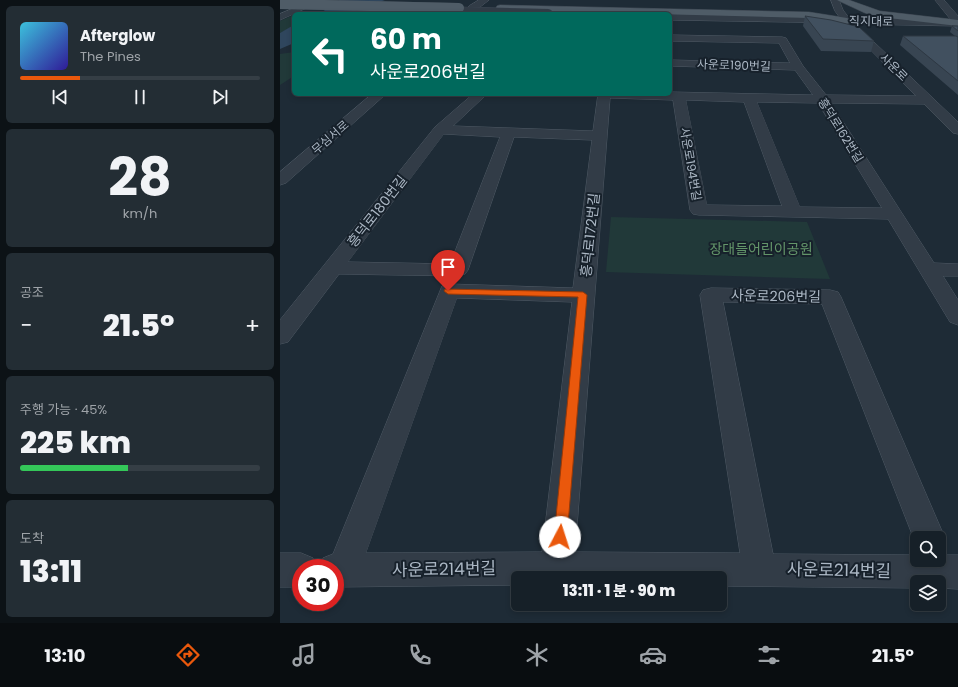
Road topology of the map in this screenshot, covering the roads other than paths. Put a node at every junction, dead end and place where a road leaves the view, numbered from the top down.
1 (320, 0) edge
2 (485, 0) edge
3 (835, 0) edge
4 (841, 0) edge
5 (939, 0) edge
6 (280, 4) edge
7 (280, 8) edge
8 (947, 10) junction
9 (958, 10) edge
10 (280, 11) edge
11 (469, 11) edge
12 (317, 12) edge
13 (459, 12) edge
14 (570, 12) edge
15 (672, 13) edge
16 (280, 17) edge
17 (847, 20) junction
18 (958, 23) edge
19 (672, 38) edge
20 (672, 64) edge
21 (798, 67) junction
22 (378, 96) edge
23 (480, 96) edge
24 (605, 96) edge
25 (672, 96) edge
26 (679, 96) junction
27 (749, 98) junction
28 (822, 99) junction
29 (927, 100) junction
30 (440, 130) junction
31 (958, 130) edge
32 (509, 132) junction
33 (601, 136) junction
34 (280, 180) edge
35 (793, 212) junction
36 (893, 214) junction
37 (333, 268) junction
38 (928, 270) junction
39 (958, 270) edge
40 (583, 295) junction
41 (958, 317) edge
42 (280, 336) edge
43 (926, 531) edge
44 (344, 560) edge
45 (557, 568) junction
46 (946, 568) edge
47 (760, 569) junction
48 (280, 570) edge
49 (292, 570) edge
50 (344, 570) edge

1 - 16 street
2 - 11 street
3 - 17 street, 사운로
4 - 18 main road
5 - 8 street
6 - 11 main road, bridge
7 - 13 street, bridge
8 - 9 street
8 - 18 street
10 - 12 main road
11 - 14 main road
15 - 17 street, 직지대로
15 - 17 main road
17 - 18 street, 직지대로
17 - 29 street, 사운로
19 - 21 street, 흥덕로162번길
20 - 21 street, 사운로190번길
21 - 28 street, 흥덕로162번길
22 - 34 street, 무심서로
23 - 30 street, 흥덕로180번길
24 - 33 street, 흥덕로172번길
25 - 26 street
26 - 27 street
26 - 35 street, 사운로194번길
27 - 28 street
27 - 35 street
28 - 29 street
28 - 36 street, 흥덕로162번길
29 - 31 street, 사운로
30 - 32 street
30 - 37 street, 흥덕로180번길
32 - 33 street
32 - 37 street
33 - 40 street, 흥덕로172번길
35 - 36 street, 사운로194번길
36 - 38 street, 흥덕로162번길
37 - 42 street, 흥덕로180번길
38 - 39 street
38 - 41 street, 흥덕로162번길
40 - 44 street, 사운로214번길
40 - 45 street, 흥덕로172번길
43 - 47 street, 사운로206번길
45 - 47 street, 사운로214번길
45 - 50 street, 사운로214번길
46 - 47 street, 사운로214번길
48 - 49 street

